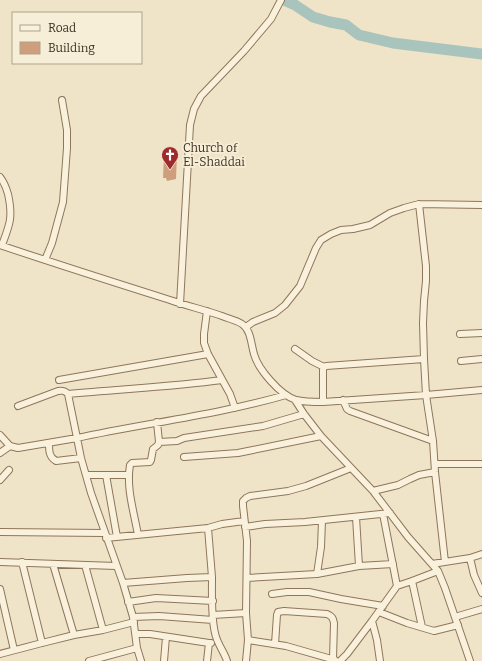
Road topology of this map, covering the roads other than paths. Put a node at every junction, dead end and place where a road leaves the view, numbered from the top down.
1 (281, 0) edge
2 (62, 100) dead end
3 (0, 177) edge
4 (420, 204) junction
5 (482, 205) edge
6 (1, 245) edge
7 (45, 260) junction
8 (180, 304) junction
9 (207, 311) junction
10 (246, 327) junction
11 (482, 333) edge
12 (460, 334) dead end
13 (295, 349) dead end
14 (208, 354) junction
15 (424, 359) junction
16 (482, 359) edge
17 (461, 361) dead end
18 (324, 367) junction
19 (59, 380) dead end
20 (222, 380) junction
21 (482, 390) edge
22 (68, 394) junction
23 (286, 395) junction
24 (426, 395) junction
25 (295, 400) junction
26 (343, 400) junction
27 (323, 402) junction
28 (18, 406) dead end
29 (234, 408) junction
30 (304, 414) junction
31 (157, 422) junction
32 (0, 435) edge
33 (321, 436) junction
34 (77, 438) junction
35 (433, 441) junction
36 (159, 442) junction
37 (49, 443) junction
38 (10, 446) junction
39 (0, 453) edge
40 (184, 457) dead end
41 (81, 458) junction
42 (436, 464) junction
43 (482, 464) edge
44 (351, 468) junction
45 (9, 470) dead end
46 (435, 472) junction
47 (87, 475) junction
48 (106, 475) junction
49 (129, 475) junction
50 (0, 480) edge
51 (373, 492) junction
52 (390, 513) junction
53 (383, 514) junction
54 (356, 517) junction
55 (322, 521) junction
56 (244, 524) junction
57 (208, 528) junction
58 (0, 532) edge
59 (138, 534) junction
60 (106, 535) junction
61 (118, 537) junction
62 (482, 554) edge
63 (470, 558) junction
64 (0, 562) edge
65 (22, 562) junction
66 (445, 562) junction
67 (53, 564) junction
68 (392, 564) junction
69 (432, 564) junction
70 (85, 565) junction
71 (116, 566) junction
72 (359, 566) junction
73 (438, 572) junction
74 (317, 574) junction
75 (212, 577) junction
76 (247, 578) junction
77 (412, 581) junction
78 (123, 583) junction
79 (397, 586) junction
80 (0, 589) edge
81 (482, 593) edge
82 (272, 594) dead end
83 (213, 601) junction
84 (128, 602) junction
85 (383, 606) junction
86 (482, 609) edge
87 (379, 612) junction
88 (246, 613) junction
89 (455, 617) junction
90 (213, 618) junction
91 (133, 620) junction
92 (372, 621) junction
93 (458, 625) junction
94 (422, 627) junction
95 (103, 630) junction
96 (136, 634) junction
97 (74, 635) junction
98 (166, 637) junction
99 (248, 640) junction
100 (42, 643) junction
101 (209, 643) junction
102 (218, 644) junction
103 (275, 644) junction
104 (137, 648) junction
105 (14, 650) junction
106 (0, 654) edge
107 (108, 658) edge
108 (337, 660) edge
109 (89, 661) edge
110 (141, 661) edge
111 (164, 661) edge
112 (207, 661) edge
113 (227, 661) edge
114 (246, 661) edge
115 (380, 661) edge
116 (470, 661) edge

1 - 8 street
2 - 7 street
3 - 6 street
4 - 5 street
4 - 10 street
4 - 15 street
6 - 7 street
7 - 8 street
8 - 9 street
9 - 10 street
9 - 14 street
10 - 23 street
11 - 12 street
13 - 18 street
14 - 19 street
14 - 20 street
15 - 18 street
15 - 24 street
16 - 17 street
18 - 27 street
20 - 22 street
20 - 29 street
21 - 24 street
22 - 28 street
22 - 34 street
23 - 25 street
23 - 29 street
24 - 26 street
24 - 35 street
25 - 27 street
25 - 30 street
26 - 27 street
26 - 35 street
29 - 31 street
30 - 33 street
30 - 36 street
31 - 34 street
31 - 36 street
32 - 38 street
33 - 40 street
33 - 44 street
34 - 37 street
34 - 41 street
35 - 42 street
36 - 49 street
37 - 38 street
37 - 41 street
38 - 39 street
41 - 47 street
42 - 43 street
42 - 46 street
44 - 51 street
44 - 56 street
45 - 50 street
46 - 51 street
46 - 66 street
47 - 48 street
47 - 60 street
48 - 49 street
48 - 61 street
49 - 59 street
51 - 52 street
52 - 53 street
52 - 69 street
53 - 54 street
53 - 68 street
54 - 55 street
54 - 72 street
55 - 56 street
55 - 74 street
56 - 57 street
56 - 76 street
57 - 59 street
57 - 75 street
58 - 60 street
59 - 61 street
60 - 61 street
60 - 71 street
62 - 63 street
63 - 66 street
63 - 81 street
64 - 65 street
65 - 67 street
65 - 100 street
66 - 69 street
67 - 70 street
67 - 97 street
68 - 72 street
68 - 79 street
69 - 73 street
70 - 71 street
70 - 95 street
71 - 78 street
72 - 74 street
73 - 77 street
73 - 89 street
74 - 76 street
75 - 78 street
75 - 83 street
76 - 88 street
77 - 79 street
77 - 94 street
78 - 84 street
79 - 85 street
80 - 105 street
82 - 85 street
83 - 84 street
83 - 90 street
84 - 91 street
85 - 87 street
86 - 89 street
87 - 92 street
87 - 94 street
88 - 90 street
88 - 99 street
89 - 93 street
90 - 91 street
90 - 102 street
91 - 95 street
91 - 96 street
92 - 108 street
92 - 115 street
93 - 94 street
93 - 116 street
95 - 97 street
96 - 98 street
96 - 104 street
97 - 100 street
98 - 101 street
98 - 111 street
99 - 103 street
99 - 114 street
100 - 105 street
101 - 102 street
101 - 112 street
102 - 113 street
103 - 108 street
103 - 108 street
104 - 107 street
104 - 110 street
105 - 106 street
107 - 109 street

